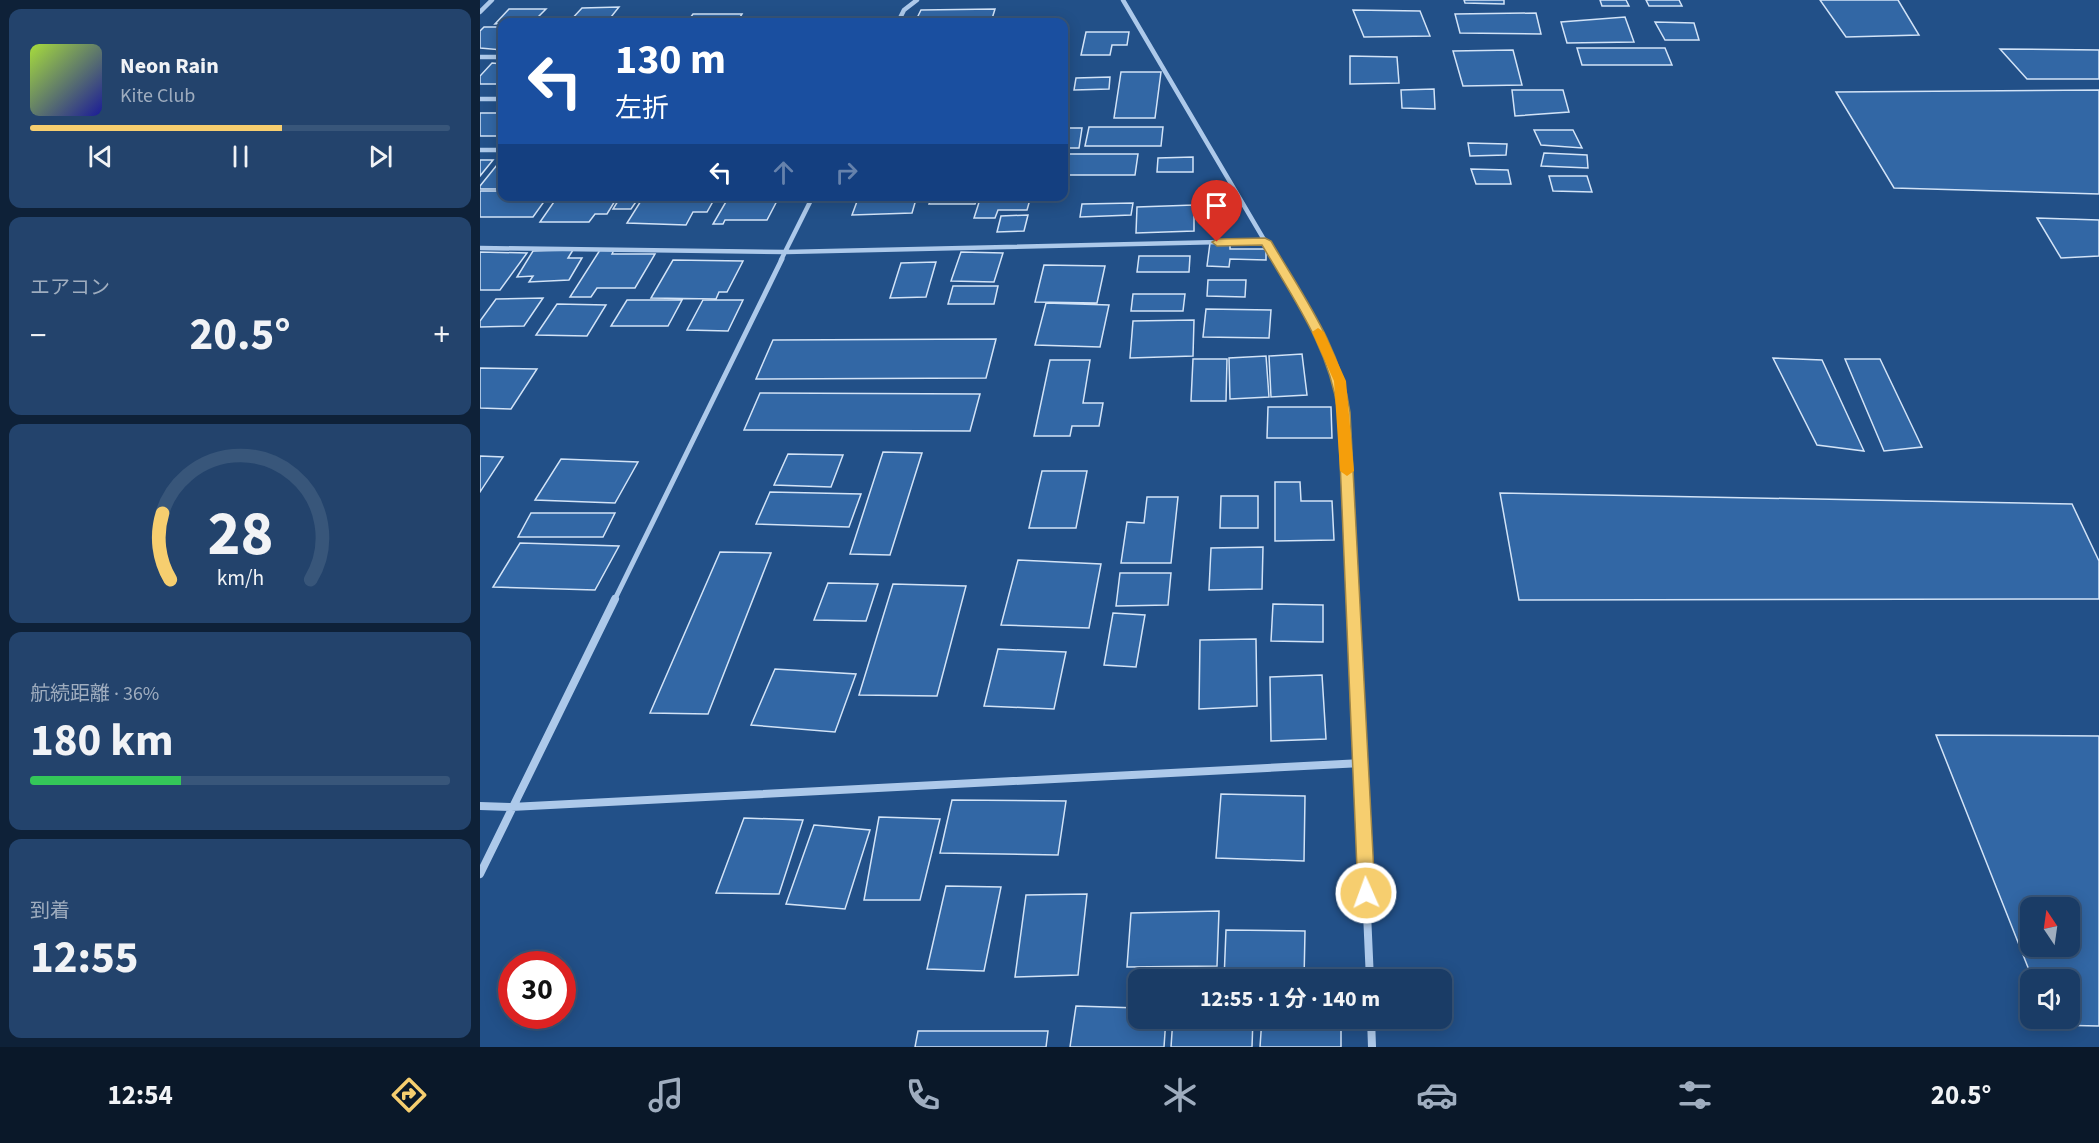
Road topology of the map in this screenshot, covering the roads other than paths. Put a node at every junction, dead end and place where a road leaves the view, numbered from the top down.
1 (492, 0) edge
2 (917, 0) edge
3 (1123, 0) edge
4 (480, 12) edge
5 (900, 18) edge
6 (480, 57) edge
7 (498, 57) edge
8 (480, 99) edge
9 (498, 99) edge
10 (480, 150) edge
11 (498, 150) edge
12 (811, 201) edge
13 (1265, 241) junction
14 (480, 248) edge
15 (786, 252) junction
16 (1362, 763) junction
17 (480, 806) edge
18 (511, 807) junction
19 (480, 874) edge
20 (1370, 969) edge
21 (1371, 1029) edge
22 (1372, 1047) edge

1 - 4 street
2 - 5 street
3 - 13 street
6 - 7 street
8 - 9 street
10 - 11 street
12 - 15 street
13 - 15 street
13 - 16 street
14 - 15 street
15 - 18 street
16 - 18 street
16 - 20 street
17 - 18 street
18 - 19 street
21 - 22 street

